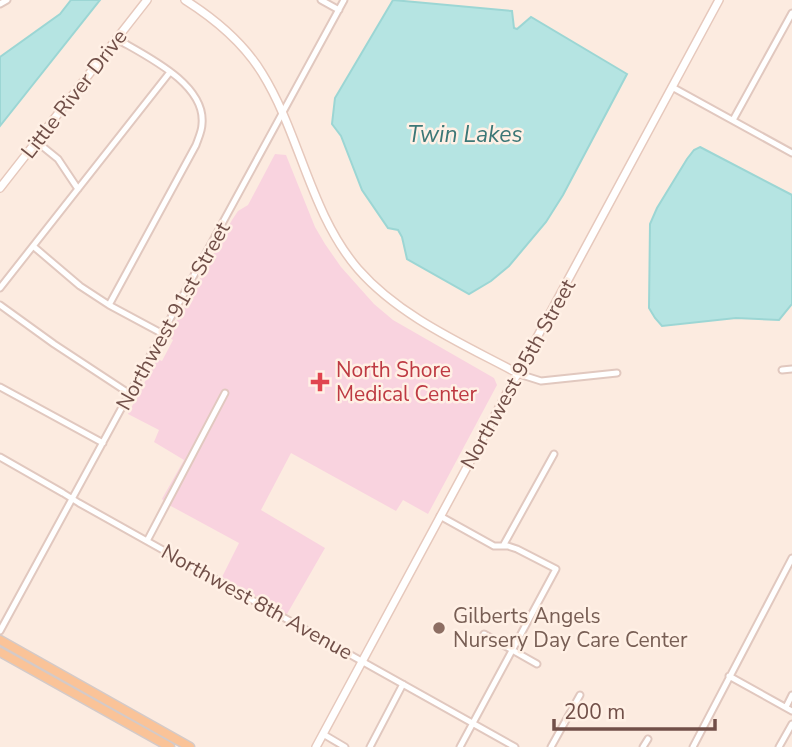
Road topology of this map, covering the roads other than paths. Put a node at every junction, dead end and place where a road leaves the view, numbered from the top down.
1 (7, 0) edge
2 (147, 0) edge
3 (185, 0) edge
4 (321, 0) edge
5 (344, 0) edge
6 (719, 0) edge
7 (0, 4) edge
8 (339, 10) junction
9 (792, 13) edge
10 (117, 39) junction
11 (170, 72) junction
12 (672, 87) junction
13 (283, 113) junction
14 (733, 120) junction
15 (37, 142) junction
16 (791, 150) edge
17 (0, 188) edge
18 (78, 189) junction
19 (33, 246) junction
20 (0, 288) edge
21 (0, 305) edge
22 (109, 305) junction
23 (163, 334) junction
24 (792, 369) edge
25 (782, 370) dead end
26 (617, 373) dead end
27 (519, 374) junction
28 (0, 387) edge
29 (225, 393) dead end
30 (130, 394) junction
31 (103, 443) junction
32 (554, 454) dead end
33 (0, 457) edge
34 (72, 499) junction
35 (440, 516) junction
36 (147, 541) junction
37 (503, 546) junction
38 (792, 558) edge
39 (0, 631) edge
40 (484, 634) dead end
41 (0, 640) edge
42 (511, 650) junction
43 (0, 653) edge
44 (362, 660) junction
45 (537, 664) dead end
46 (729, 676) junction
47 (403, 684) junction
48 (580, 695) dead end
49 (792, 695) edge
50 (101, 709) junction
51 (789, 709) edge
52 (134, 715) junction
53 (473, 724) junction
54 (792, 724) edge
55 (323, 734) junction
56 (151, 736) junction
57 (648, 739) dead end
58 (170, 747) edge
59 (184, 747) edge
60 (190, 747) edge
61 (316, 747) edge
62 (345, 747) edge
63 (370, 747) edge
64 (460, 747) edge
65 (515, 747) edge
66 (551, 747) edge
67 (643, 747) edge
68 (693, 747) edge
69 (779, 747) edge

1 - 7 street
2 - 10 main road, Little River Drive
3 - 13 main road
4 - 8 street
5 - 8 street, Northwest 91st Street
6 - 12 main road, Northwest 95th Street
8 - 13 street, Northwest 91st Street
9 - 14 street
10 - 11 street
10 - 15 main road, Little River Drive
11 - 18 street
11 - 22 street
12 - 14 street
12 - 27 main road, Northwest 95th Street
13 - 23 street, Northwest 91st Street
13 - 27 main road
14 - 16 street
15 - 17 main road, Little River Drive
15 - 18 street
18 - 19 street
19 - 20 street
19 - 22 street
21 - 30 street
22 - 23 street
23 - 30 street, Northwest 91st Street
24 - 25 street
26 - 27 street
27 - 35 main road, Northwest 95th Street
28 - 31 street
29 - 36 street
30 - 31 street, Northwest 91st Street
31 - 34 street, Northwest 91st Street
32 - 37 street
33 - 34 street, Northwest 8th Avenue
34 - 36 street, Northwest 8th Avenue
34 - 39 street, Northwest 91st Street
35 - 37 street
35 - 44 main road, Northwest 95th Street
36 - 44 street, Northwest 8th Avenue
37 - 42 street
38 - 46 street
40 - 42 street
41 - 52 main road
42 - 45 street
42 - 53 street
43 - 50 main road
44 - 47 street, Northwest 8th Avenue
44 - 55 main road, Northwest 95th Street
46 - 51 street
46 - 68 street
47 - 53 street, Northwest 8th Avenue
47 - 63 street
48 - 66 street
49 - 51 street
50 - 52 main road
50 - 56 main road
52 - 60 main road
53 - 64 street
53 - 65 street, Northwest 8th Avenue
54 - 69 street
55 - 61 main road, Northwest 95th Street
55 - 62 street
56 - 58 main road
56 - 59 main road
57 - 67 street

